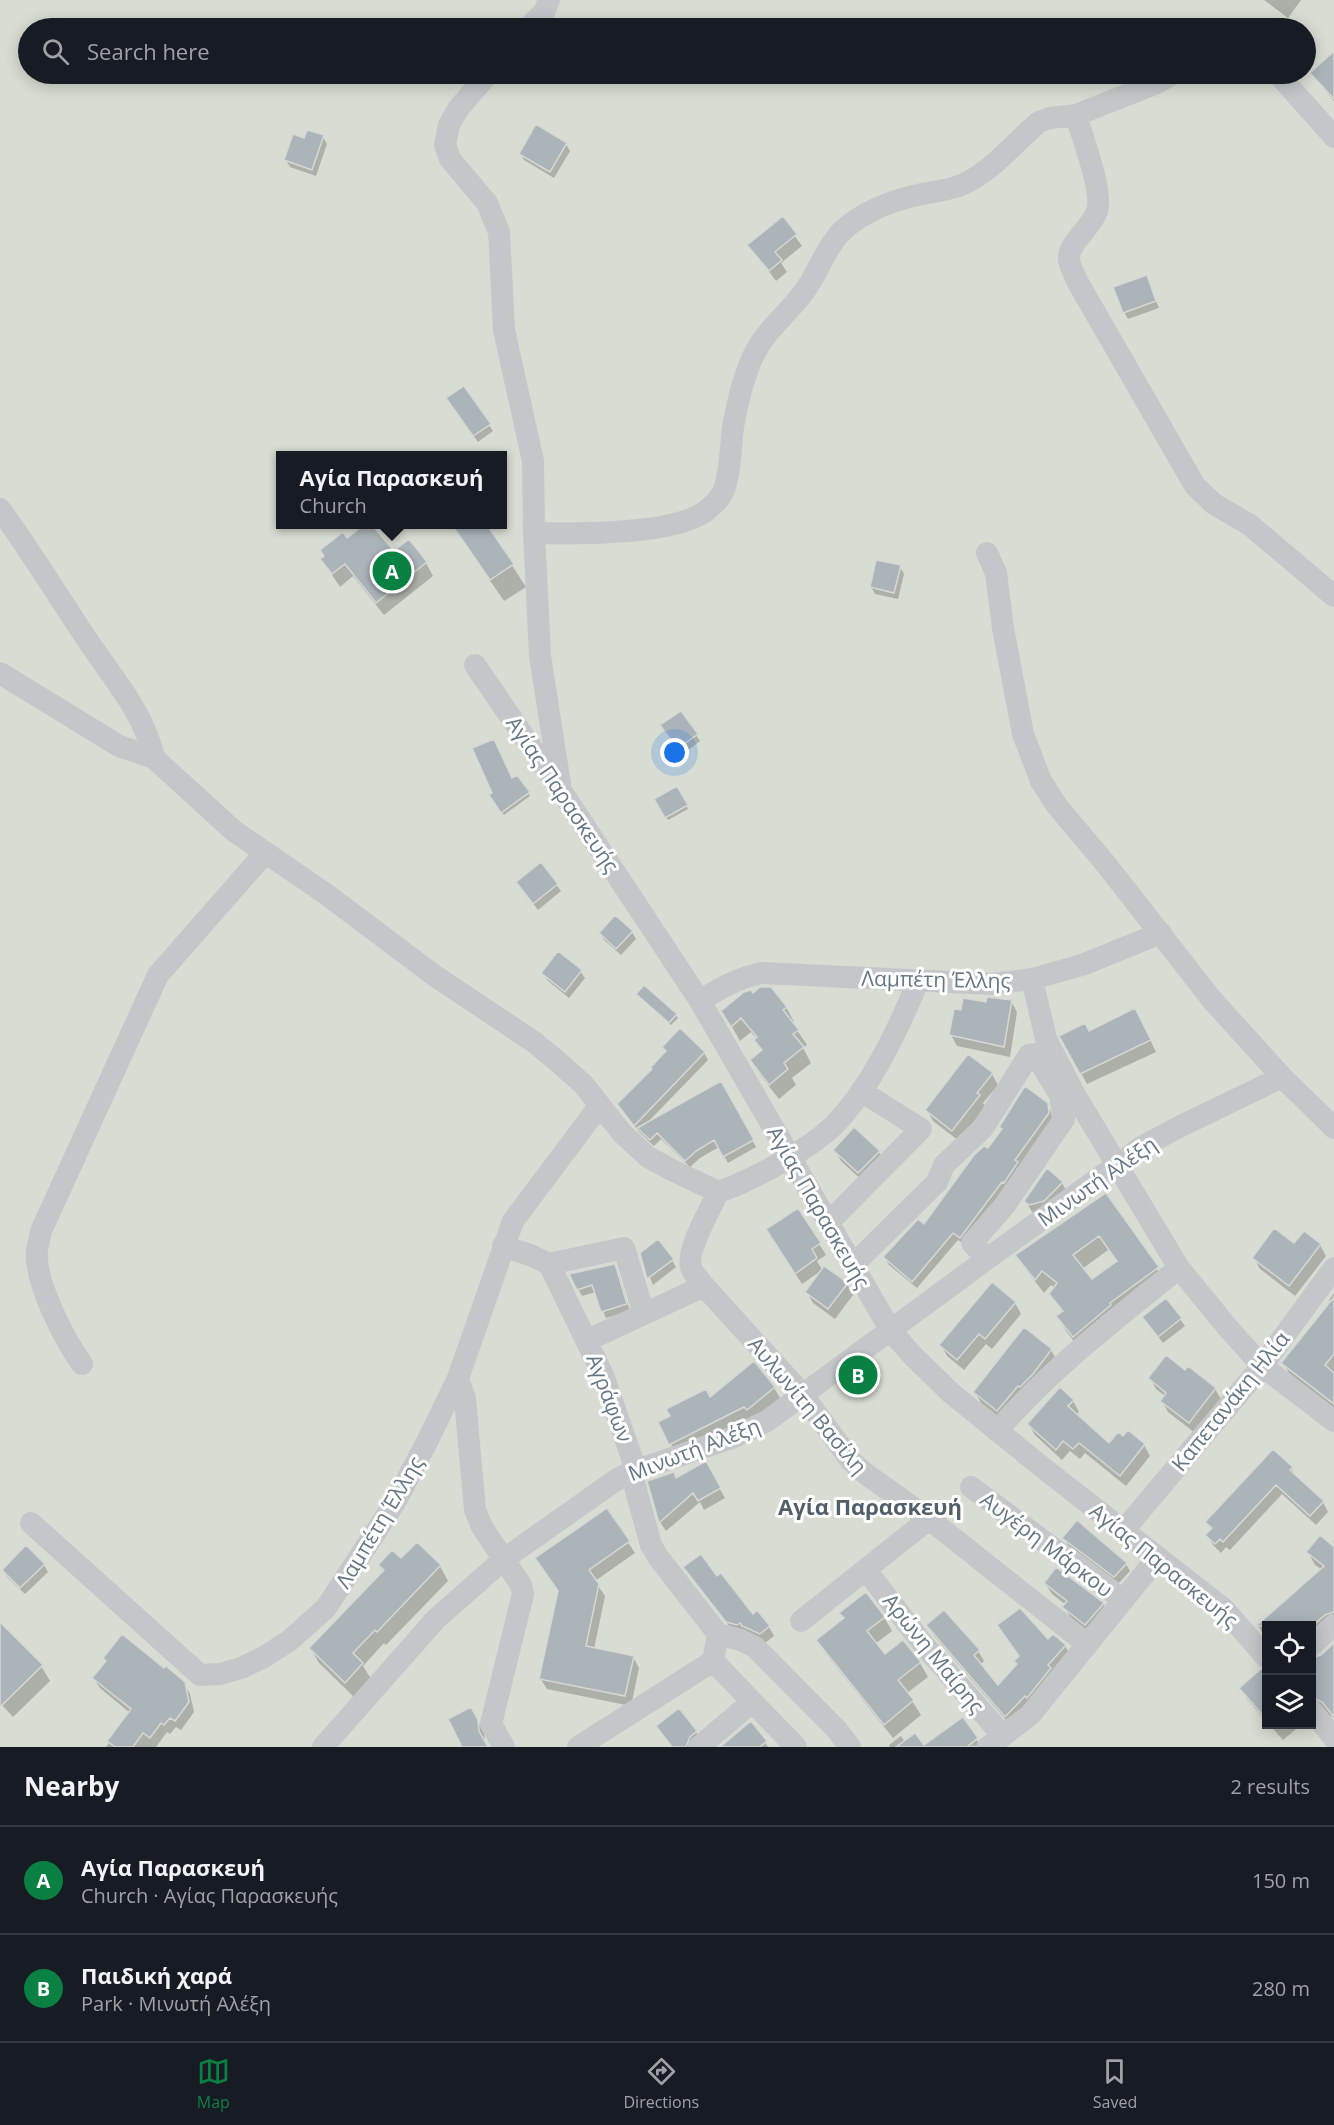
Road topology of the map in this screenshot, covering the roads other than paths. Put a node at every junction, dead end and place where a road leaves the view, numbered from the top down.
1 (549, 0) edge
2 (538, 18) edge
3 (480, 84) edge
4 (1154, 84) edge
5 (1287, 84) edge
6 (1076, 115) junction
7 (1334, 137) edge
8 (0, 509) edge
9 (534, 533) junction
10 (987, 554) dead end
11 (1334, 596) edge
12 (475, 665) dead end
13 (0, 673) edge
14 (154, 758) junction
15 (560, 789) junction
16 (265, 853) junction
17 (1161, 933) junction
18 (1032, 979) junction
19 (918, 981) junction
20 (700, 1001) junction
21 (1282, 1077) junction
22 (861, 1090) junction
23 (600, 1105) junction
24 (1334, 1128) edge
25 (790, 1156) junction
26 (1117, 1165) junction
27 (718, 1192) junction
28 (829, 1222) junction
29 (503, 1246) junction
30 (987, 1259) junction
31 (549, 1264) junction
32 (854, 1265) junction
33 (1179, 1268) junction
34 (1334, 1268) edge
35 (704, 1286) junction
36 (644, 1314) junction
37 (891, 1331) junction
38 (588, 1341) junction
39 (82, 1364) dead end
40 (1262, 1366) junction
41 (458, 1378) junction
42 (802, 1395) junction
43 (1334, 1421) edge
44 (997, 1431) junction
45 (631, 1472) junction
46 (971, 1487) dead end
47 (929, 1519) junction
48 (31, 1523) dead end
49 (1124, 1531) junction
50 (1158, 1557) junction
51 (504, 1559) junction
52 (866, 1570) junction
53 (1123, 1600) junction
54 (801, 1621) dead end
55 (1334, 1625) edge
56 (718, 1634) junction
57 (1316, 1641) edge
58 (1087, 1644) junction
59 (1262, 1653) edge
60 (713, 1661) junction
61 (752, 1702) junction
62 (1316, 1718) edge
63 (1331, 1740) edge
64 (996, 1741) edge
65 (323, 1747) edge
66 (504, 1747) edge
67 (578, 1747) edge
68 (699, 1747) edge
69 (796, 1747) edge
70 (850, 1747) edge

1 - 2 street
3 - 9 street
4 - 6 street
5 - 7 street
6 - 9 street
6 - 11 street
8 - 14 street
9 - 15 street
10 - 17 street
12 - 15 street, Αγίας Παρασκευής
13 - 14 street
14 - 16 street
15 - 20 street, Αγίας Παρασκευής
16 - 23 street
16 - 39 street
17 - 18 street, Λαμπέτη Έλλης
17 - 21 street
18 - 19 street, Λαμπέτη Έλλης
18 - 26 street
19 - 20 street, Λαμπέτη Έλλης
19 - 22 street
20 - 25 street, Αγίας Παρασκευής
21 - 24 street
21 - 26 street, Μινωτή Αλέξη
22 - 25 street
22 - 28 street
23 - 27 street
23 - 29 street, Λαμπέτη Έλλης
25 - 27 street
25 - 28 street, Αγίας Παρασκευής
26 - 30 street, Μινωτή Αλέξη
26 - 33 street
27 - 35 street, Αυλωνίτη Βασίλη
28 - 32 street, Αγίας Παρασκευής
29 - 31 street
29 - 41 street, Λαμπέτη Έλλης
30 - 32 street
30 - 37 street, Μινωτή Αλέξη
31 - 36 street
31 - 38 street, Αγράφων
32 - 37 street, Αγίας Παρασκευής
33 - 40 street
33 - 44 street
34 - 40 street, Καπετανάκη Ηλία
35 - 36 street
35 - 42 street, Αυλωνίτη Βασίλη
36 - 38 street
37 - 42 street, Μινωτή Αλέξη
37 - 44 street, Αγίας Παρασκευής
38 - 45 street, Αγράφων
40 - 43 street
40 - 49 street, Καπετανάκη Ηλία
41 - 48 street, Λαμπέτη Έλλης
41 - 51 street
42 - 45 street, Μινωτή Αλέξη
42 - 47 street, Αυλωνίτη Βασίλη
44 - 49 street, Αγίας Παρασκευής
45 - 51 street, Μινωτή Αλέξη
45 - 56 street, Αγράφων
46 - 53 street, Αυγέρη Μάρκου
47 - 52 street
47 - 58 street, Αυλωνίτη Βασίλη
49 - 50 street, Αγίας Παρασκευής
50 - 53 street
50 - 59 street, Αγίας Παρασκευής
51 - 65 street, Μινωτή Αλέξη
51 - 66 street
52 - 54 street
52 - 64 street, Αρώνη Μαίρης
53 - 58 street
55 - 57 street
56 - 60 street
56 - 70 street
58 - 64 street
60 - 61 street
60 - 67 street
61 - 68 street
61 - 69 street
62 - 63 street

